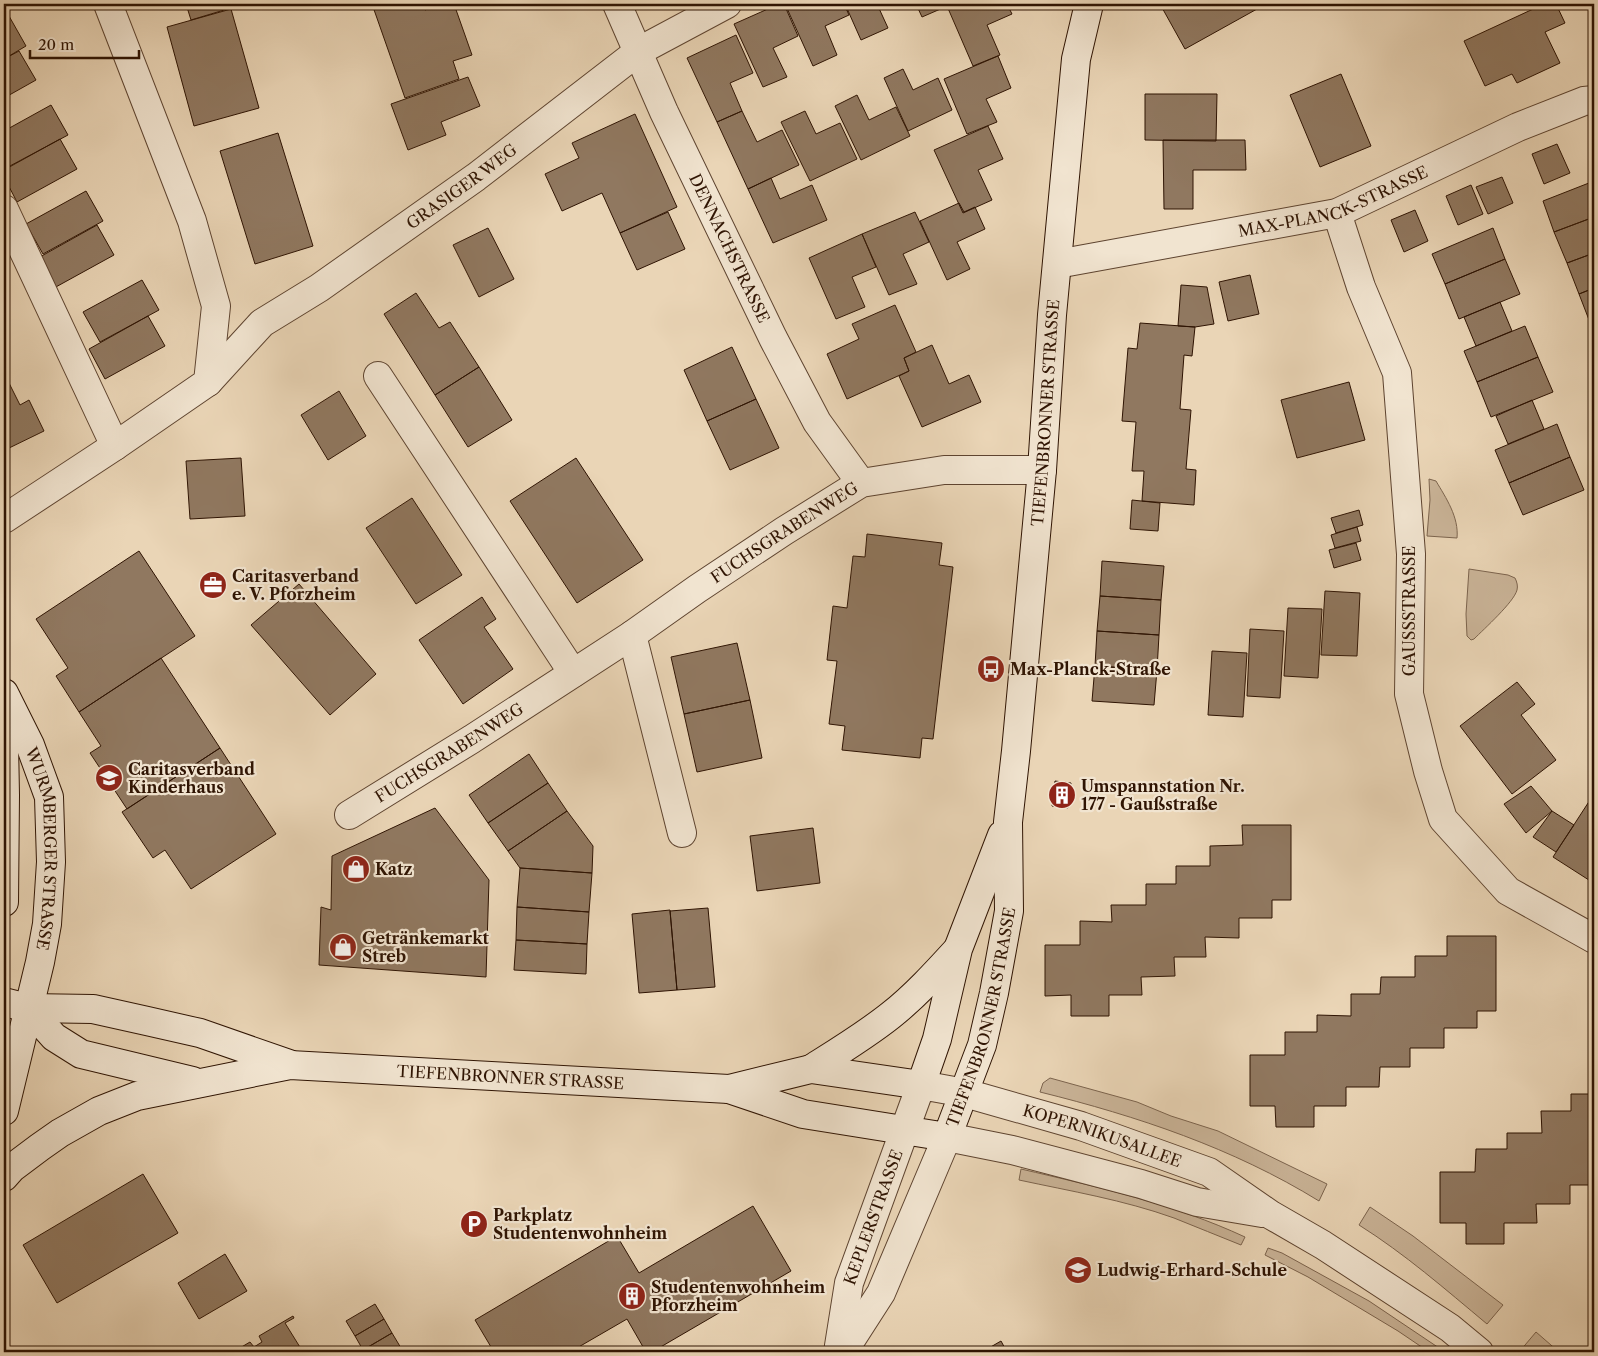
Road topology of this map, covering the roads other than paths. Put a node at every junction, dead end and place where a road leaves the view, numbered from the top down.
1 (108, 4) edge
2 (617, 4) edge
3 (727, 4) edge
4 (1089, 4) edge
5 (639, 51) junction
6 (1594, 100) edge
7 (4, 209) edge
8 (1337, 213) junction
9 (1057, 264) junction
10 (378, 376) dead end
11 (208, 382) junction
12 (115, 446) junction
13 (1042, 470) junction
14 (861, 483) junction
15 (4, 519) edge
16 (632, 635) junction
17 (573, 673) junction
18 (4, 692) edge
19 (4, 742) edge
20 (348, 816) dead end
21 (1008, 822) junction
22 (682, 832) dead end
23 (4, 902) edge
24 (1594, 939) edge
25 (958, 949) junction
26 (16, 1005) edge
27 (290, 1065) junction
28 (811, 1070) junction
29 (200, 1083) junction
30 (921, 1085) junction
31 (729, 1089) junction
32 (965, 1093) junction
33 (4, 1111) edge
34 (905, 1129) junction
35 (947, 1137) junction
36 (4, 1177) edge
37 (1271, 1214) junction
38 (838, 1352) edge
39 (843, 1352) edge
40 (1479, 1352) edge

1 - 11 street
2 - 5 street, DENNACHSTRASSE
3 - 5 street, GRASIGER WEG
4 - 9 street, TIEFENBRONNER STRASSE
5 - 11 street, GRASIGER WEG
5 - 14 street, DENNACHSTRASSE
6 - 8 street, MAX-PLANCK-STRASSE
7 - 12 street
8 - 9 street, MAX-PLANCK-STRASSE
8 - 24 street, GAUSSSTRASSE
9 - 13 street, TIEFENBRONNER STRASSE
10 - 17 street
11 - 12 street, GRASIGER WEG
12 - 15 street, GRASIGER WEG
13 - 14 street, FUCHSGRABENWEG
13 - 21 street, TIEFENBRONNER STRASSE
14 - 16 street, FUCHSGRABENWEG
16 - 17 street, FUCHSGRABENWEG
16 - 22 street
17 - 20 street, FUCHSGRABENWEG
18 - 26 street, WURMBERGER STRASSE
19 - 23 street, WURMBERGER STRASSE
21 - 25 street, TIEFENBRONNER STRASSE
21 - 32 street, TIEFENBRONNER STRASSE
25 - 28 street
25 - 30 street, TIEFENBRONNER STRASSE
26 - 27 street, TIEFENBRONNER STRASSE
26 - 29 street, TIEFENBRONNER STRASSE
26 - 33 street, WURMBERGER STRASSE
27 - 29 street, TIEFENBRONNER STRASSE
27 - 31 street, TIEFENBRONNER STRASSE
28 - 30 street, TIEFENBRONNER STRASSE
28 - 31 street, TIEFENBRONNER STRASSE
29 - 36 street
30 - 32 street, KOPERNIKUSALLEE
30 - 34 street, KEPLERSTRASSE
31 - 34 street, TIEFENBRONNER STRASSE
32 - 35 street, TIEFENBRONNER STRASSE
32 - 37 street, KOPERNIKUSALLEE
34 - 35 street, TIEFENBRONNER STRASSE
34 - 38 street, KEPLERSTRASSE
35 - 37 street, KOPERNIKUSALLEE
35 - 39 street, KEPLERSTRASSE
37 - 40 street, KOPERNIKUSALLEE

